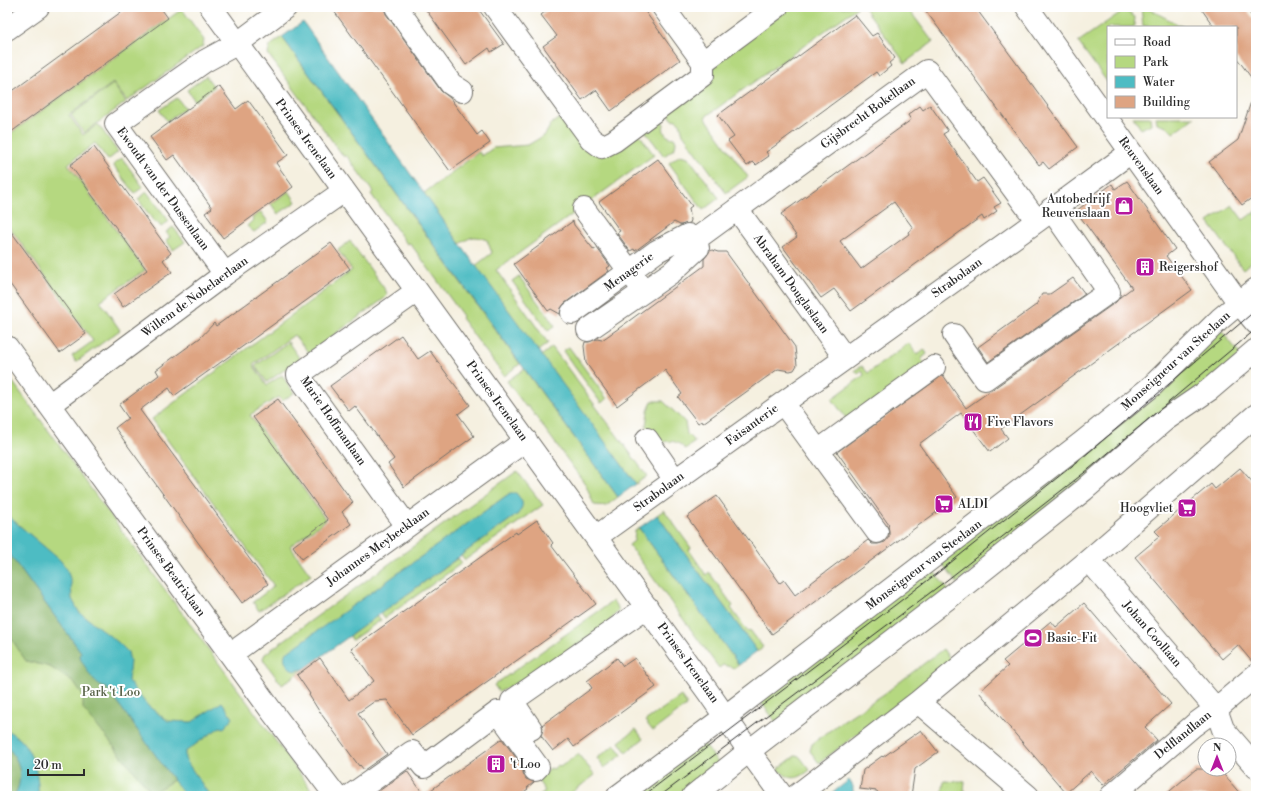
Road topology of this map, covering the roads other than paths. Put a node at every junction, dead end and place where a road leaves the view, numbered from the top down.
1 (38, 7) edge
2 (211, 7) edge
3 (286, 7) edge
4 (396, 7) edge
5 (663, 7) edge
6 (777, 7) edge
7 (1027, 7) edge
8 (500, 9) edge
9 (7, 29) edge
10 (238, 43) junction
11 (703, 62) junction
12 (462, 91) dead end
13 (1131, 152) junction
14 (344, 191) junction
15 (584, 209) dead end
16 (737, 210) junction
17 (1044, 215) junction
18 (693, 242) junction
19 (657, 251) junction
20 (630, 271) junction
21 (672, 272) junction
22 (225, 274) junction
23 (1256, 289) edge
24 (417, 291) junction
25 (602, 291) junction
26 (644, 292) junction
27 (1239, 303) junction
28 (616, 311) junction
29 (1256, 323) edge
30 (954, 335) dead end
31 (7, 347) edge
32 (1256, 350) edge
33 (845, 358) junction
34 (934, 367) dead end
35 (783, 403) junction
36 (49, 405) junction
37 (1253, 424) edge
38 (647, 439) dead end
39 (526, 440) junction
40 (721, 448) joint
41 (818, 451) junction
42 (675, 480) junction
43 (407, 526) junction
44 (877, 532) dead end
45 (596, 537) junction
46 (1089, 560) junction
47 (647, 607) junction
48 (231, 654) junction
49 (1256, 675) edge
50 (918, 702) junction
51 (1216, 709) junction
52 (726, 716) junction
53 (531, 729) dead end
54 (749, 751) junction
55 (1256, 767) edge
56 (535, 770) dead end
57 (336, 796) edge
58 (350, 796) edge
59 (618, 796) edge
60 (693, 796) edge
61 (782, 796) edge
62 (796, 796) edge
63 (1028, 796) edge
64 (1111, 796) edge

1 - 9 street
2 - 10 street, Prinses Irenelaan
3 - 10 street
4 - 12 street
5 - 11 street
6 - 11 street
7 - 13 street, Reuvenslaan
8 - 11 street
10 - 14 street, Prinses Irenelaan
10 - 22 street, Ewoudt van der Dussenlaan
13 - 17 street, Strabolaan
13 - 27 street, Reuvenslaan
14 - 22 street, Willem de Nobelaerlaan
14 - 24 street, Prinses Irenelaan
15 - 20 street
16 - 17 street, Gijsbrecht Bokellaan
16 - 18 street, Menagerie
16 - 33 street, Abraham Douglaslaan
17 - 30 street
17 - 33 street, Strabolaan
18 - 19 street, Menagerie
18 - 21 street, Menagerie
19 - 20 street, Menagerie
19 - 21 street
20 - 25 street, Menagerie
20 - 26 street
21 - 26 street, Menagerie
22 - 36 street, Willem de Nobelaerlaan
23 - 27 street, Monseigneur van Steelaan
24 - 39 street, Prinses Irenelaan
24 - 43 street, Marie Hoffmanlaan
25 - 28 street
25 - 28 street, Menagerie
26 - 28 street, Menagerie
27 - 29 street, Reuvenslaan
27 - 52 street, Monseigneur van Steelaan
31 - 36 street, Prinses Beatrixlaan
32 - 54 street
33 - 35 street, Strabolaan
34 - 41 street
35 - 40 street, Faisanterie
35 - 41 street
36 - 48 street, Prinses Beatrixlaan
37 - 46 street
38 - 42 street
39 - 43 street, Johannes Meybeeklaan
39 - 45 street, Prinses Irenelaan
40 - 42 street, Strabolaan
41 - 44 street
42 - 45 street, Strabolaan
43 - 48 street, Johannes Meybeeklaan
45 - 47 street, Prinses Irenelaan
46 - 50 street
46 - 51 street, Johan Coollaan
47 - 52 street, Prinses Irenelaan
47 - 53 street
48 - 57 street, Prinses Beatrixlaan
49 - 51 street, Delflandlaan
50 - 62 street
50 - 63 street
51 - 55 street
51 - 64 street, Delflandlaan
52 - 54 street, Prinses Irenelaan
52 - 59 street, Monseigneur van Steelaan
54 - 60 street
54 - 61 street, Prinses Irenelaan
56 - 58 street

